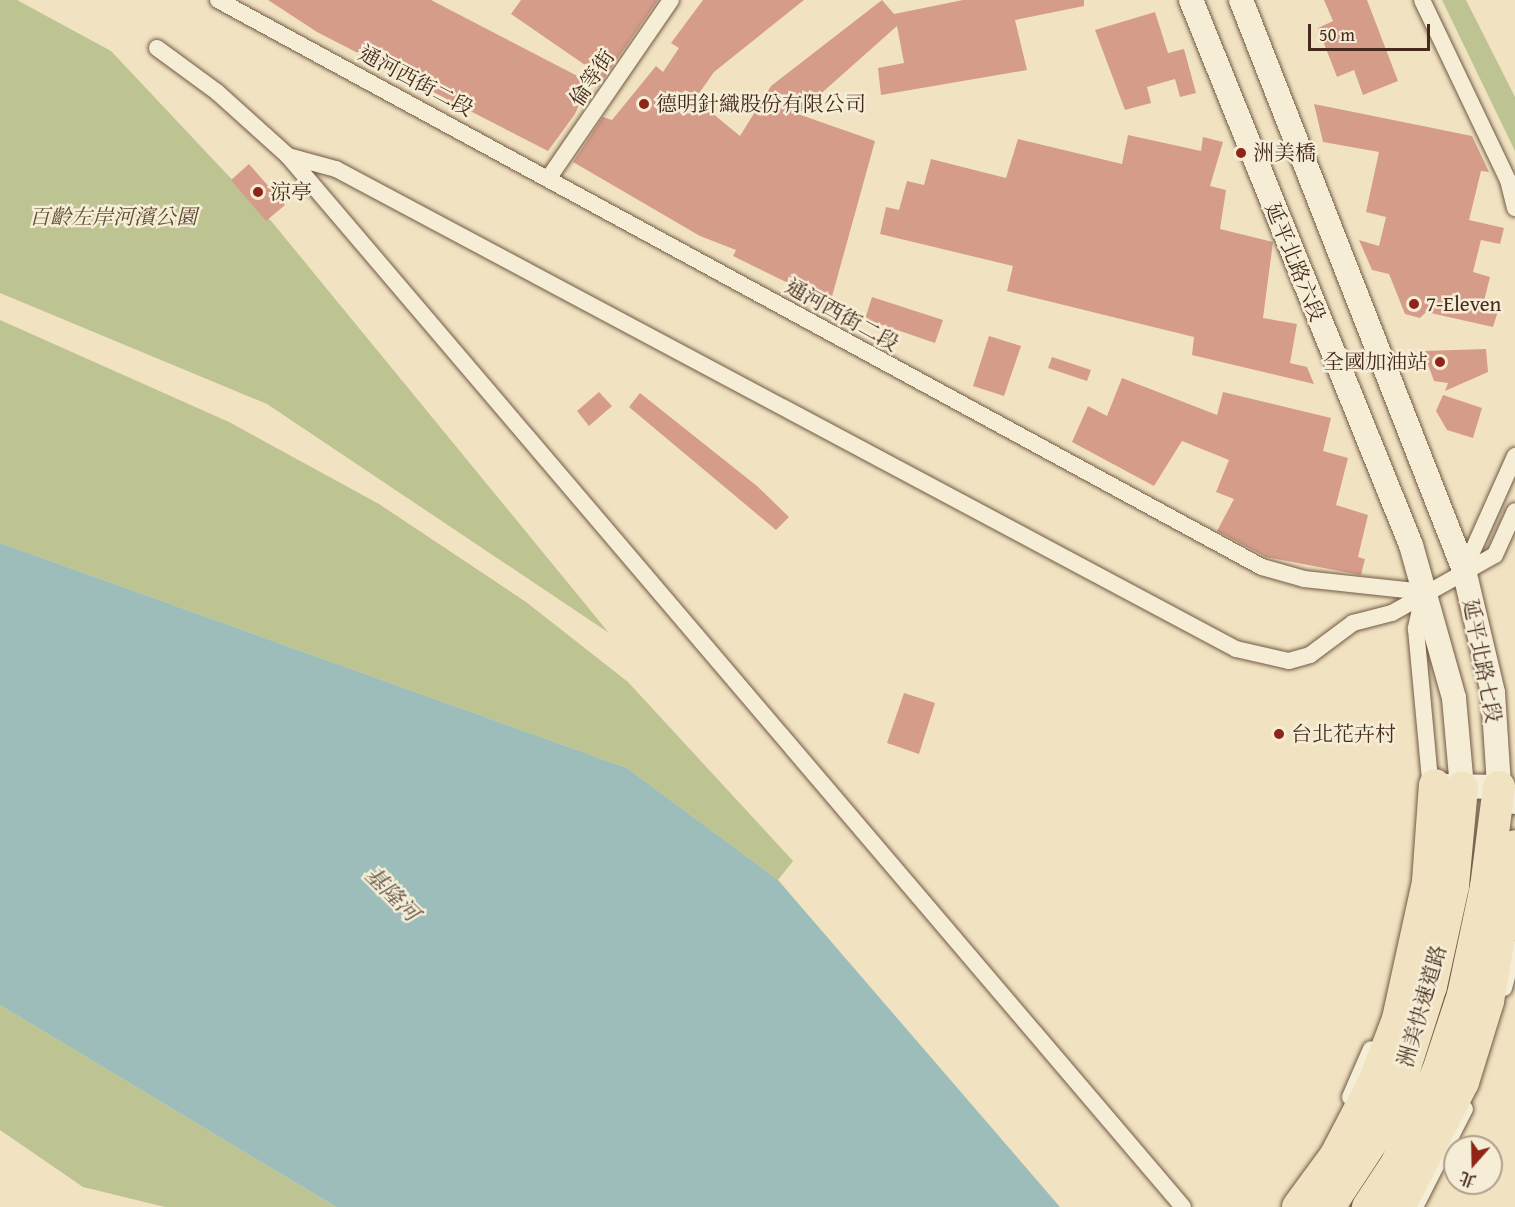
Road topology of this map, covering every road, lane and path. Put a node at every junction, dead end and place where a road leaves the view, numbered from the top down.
1 (218, 0) edge
2 (671, 0) edge
3 (1191, 0) edge
4 (1242, 0) edge
5 (1422, 0) edge
6 (157, 48) dead end
7 (288, 156) junction
8 (548, 179) junction
9 (1515, 208) edge
10 (1515, 456) edge
11 (1515, 511) edge
12 (1464, 570) junction
13 (1424, 592) junction
14 (1448, 786) junction
15 (1507, 795) edge
16 (1515, 846) edge
17 (1515, 948) edge
18 (1420, 983) junction
19 (1475, 998) junction
20 (1183, 1207) edge
21 (1282, 1207) edge
22 (1298, 1207) edge
23 (1329, 1207) edge
24 (1368, 1207) edge
25 (1399, 1207) edge
26 (1415, 1207) edge

1 - 8 street, 通河西街二段
2 - 8 street, 倫等街
3 - 13 main road, 延平北路六段
4 - 12 main road
5 - 9 street
6 - 7 street
7 - 13 street
7 - 20 street
8 - 13 street, 通河西街二段
10 - 12 street
11 - 12 street
12 - 13 street
12 - 15 main road, 延平北路七段
13 - 14 main road, 延平北路七段
14 - 15 main road
14 - 18 highway, 洲美快速道路
14 - 21 street
15 - 19 highway, 洲美快速道路
16 - 19 highway
17 - 26 street
18 - 22 highway
18 - 23 highway, 洲美快速道路
19 - 24 highway, 洲美快速道路
19 - 25 highway

